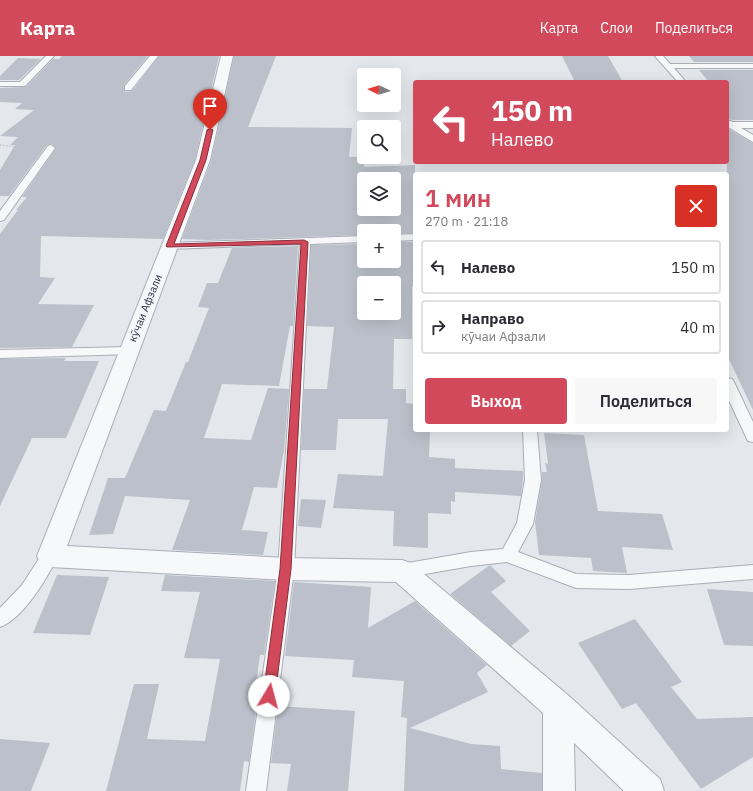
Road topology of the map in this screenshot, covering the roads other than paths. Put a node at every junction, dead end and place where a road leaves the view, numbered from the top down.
1 (50, 56) edge
2 (154, 56) edge
3 (227, 56) edge
4 (659, 56) edge
5 (667, 66) junction
6 (753, 66) edge
7 (680, 80) edge
8 (0, 84) edge
9 (128, 88) dead end
10 (729, 124) edge
11 (753, 125) edge
12 (753, 140) edge
13 (50, 148) road end
14 (0, 218) edge
15 (413, 237) edge
16 (401, 238) edge
17 (357, 239) edge
18 (304, 242) junction
19 (170, 246) junction
20 (128, 351) junction
21 (0, 354) edge
22 (729, 386) edge
23 (530, 432) edge
24 (753, 438) edge
25 (508, 555) junction
26 (50, 556) junction
27 (286, 569) junction
28 (402, 572) junction
29 (753, 572) edge
30 (0, 619) edge
31 (558, 706) junction
32 (256, 791) edge
33 (559, 791) edge
34 (648, 791) edge

1 - 8 lane
2 - 9 lane
3 - 19 street, кӯчаи Афзали
4 - 5 lane
5 - 6 lane
5 - 7 lane
10 - 11 lane
10 - 12 lane
13 - 14 lane
15 - 16 lane
17 - 18 lane
18 - 19 lane
18 - 27 lane
19 - 20 street, кӯчаи Афзали
20 - 21 lane
20 - 26 street, кӯчаи Афзали
22 - 24 lane
23 - 25 lane
25 - 28 lane
25 - 29 lane
26 - 27 street
26 - 30 lane
27 - 28 street
27 - 32 lane
28 - 31 street
31 - 33 street
31 - 34 street

